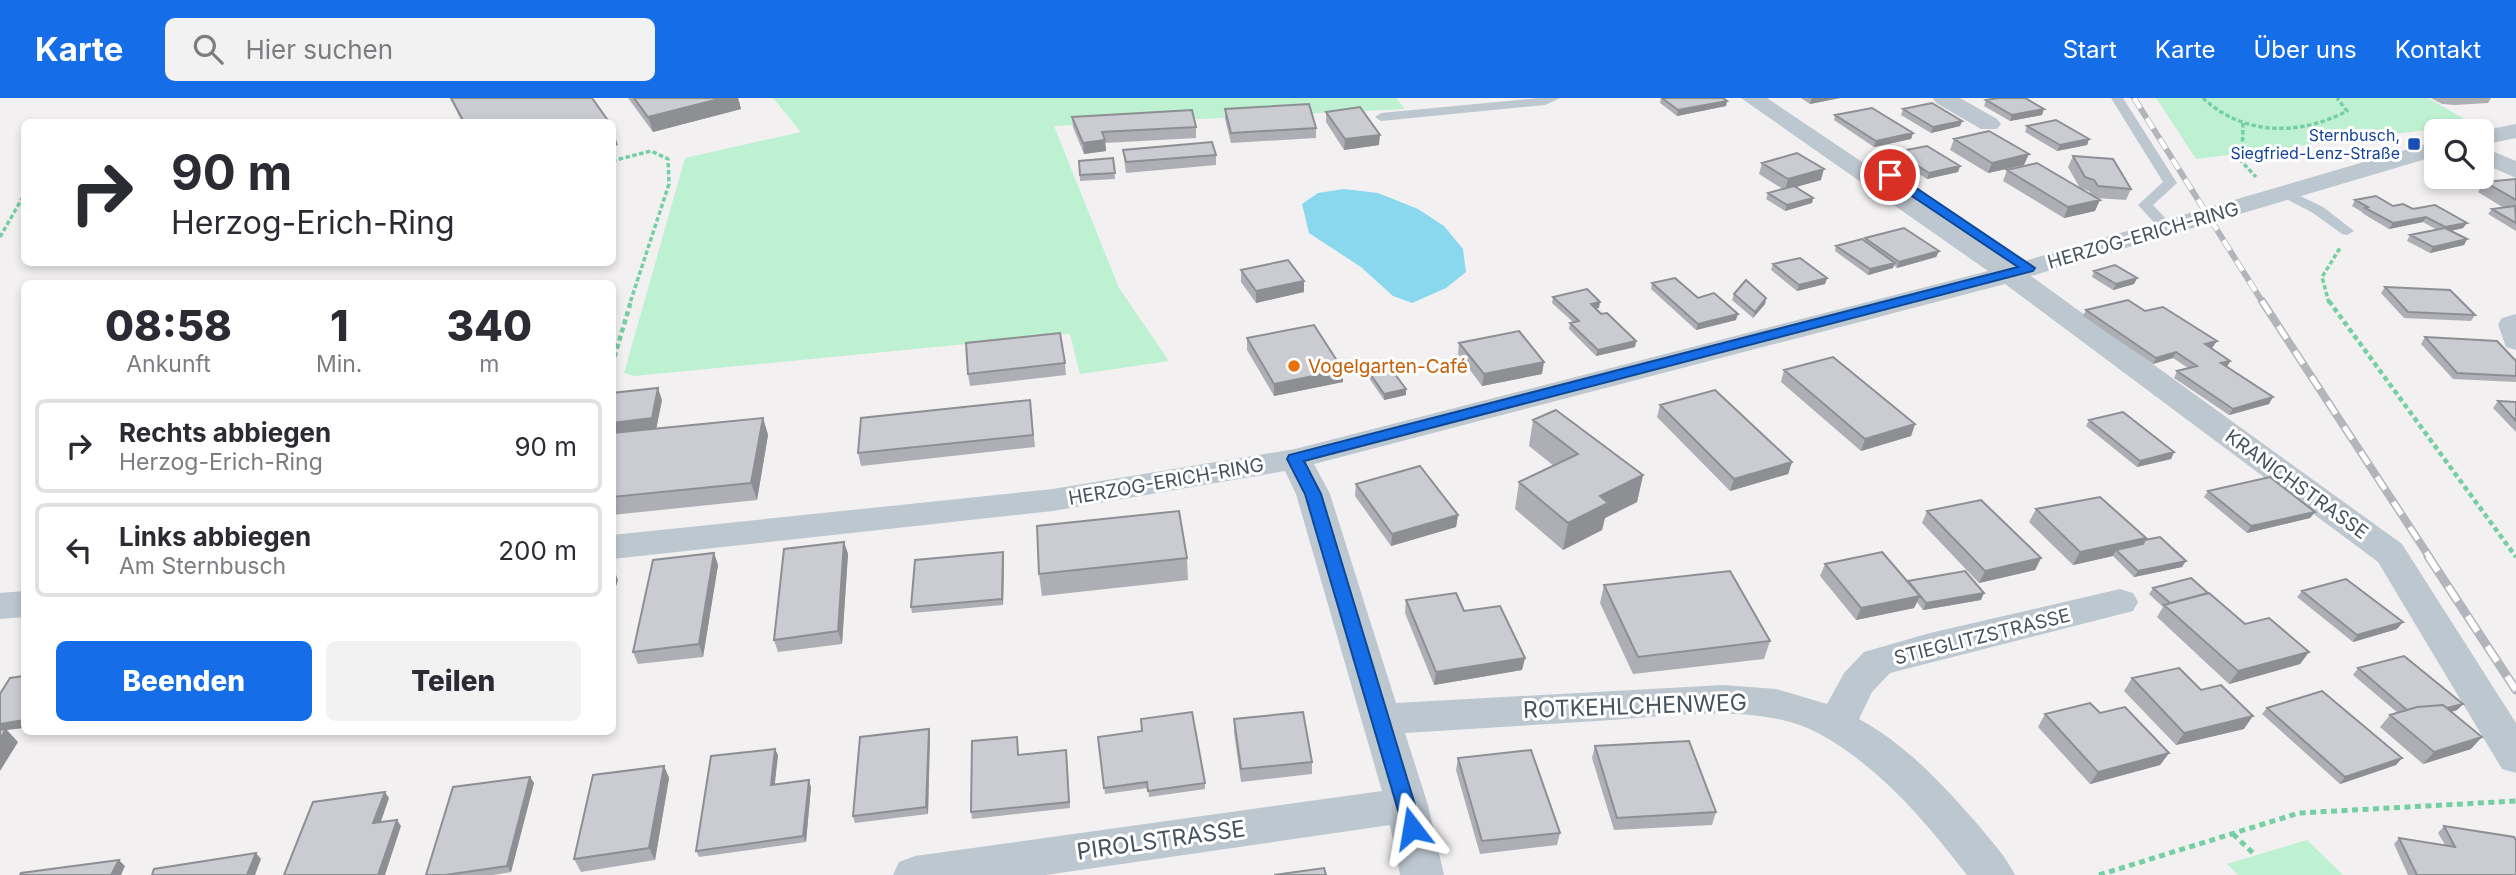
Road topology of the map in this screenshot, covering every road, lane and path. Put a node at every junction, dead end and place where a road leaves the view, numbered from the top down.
1 (1554, 98) edge
2 (1752, 98) edge
3 (1774, 98) edge
4 (1944, 98) edge
5 (2117, 98) edge
6 (2203, 98) edge
7 (2337, 98) edge
8 (1381, 117) dead end
9 (2243, 123) junction
10 (1989, 124) dead end
11 (2516, 131) edge
12 (2494, 136) edge
13 (2424, 151) edge
14 (616, 160) edge
15 (2494, 160) edge
16 (2516, 171) edge
17 (2284, 192) junction
18 (21, 200) edge
19 (2166, 228) junction
20 (2347, 231) joint
21 (0, 237) edge
22 (2020, 271) junction
23 (2516, 323) edge
24 (2516, 341) edge
25 (616, 351) edge
26 (1295, 459) junction
27 (616, 547) edge
28 (2516, 557) edge
29 (2120, 602) dead end
30 (21, 604) edge
31 (0, 606) edge
32 (1379, 719) junction
33 (1836, 725) junction
34 (2516, 757) edge
35 (2516, 801) edge
36 (1407, 805) junction
37 (2233, 834) junction
38 (2255, 855) dead end
39 (915, 875) edge
40 (1422, 875) edge
41 (1993, 875) edge
42 (2099, 875) edge

1 - 8 lane
2 - 22 street
3 - 22 street
4 - 10 street
5 - 19 lane
6 - 9 path
7 - 9 path
9 - 17 path
11 - 12 street
13 - 17 street, HERZOG-ERICH-RING
14 - 25 path
15 - 16 street
17 - 19 street, HERZOG-ERICH-RING
17 - 20 lane
18 - 21 path
19 - 22 street, HERZOG-ERICH-RING
20 - 28 path
22 - 26 street, HERZOG-ERICH-RING
22 - 34 street, KRANICHSTRASSE
23 - 24 street
26 - 27 street, HERZOG-ERICH-RING
26 - 32 street
29 - 33 street, STIEGLITZSTRASSE
30 - 31 street
32 - 33 street, ROTKEHLCHENWEG
32 - 36 street
33 - 41 street, ROTKEHLCHENWEG
35 - 37 path
36 - 39 street, PIROLSTRASSE
36 - 40 street
37 - 38 path
37 - 42 path

